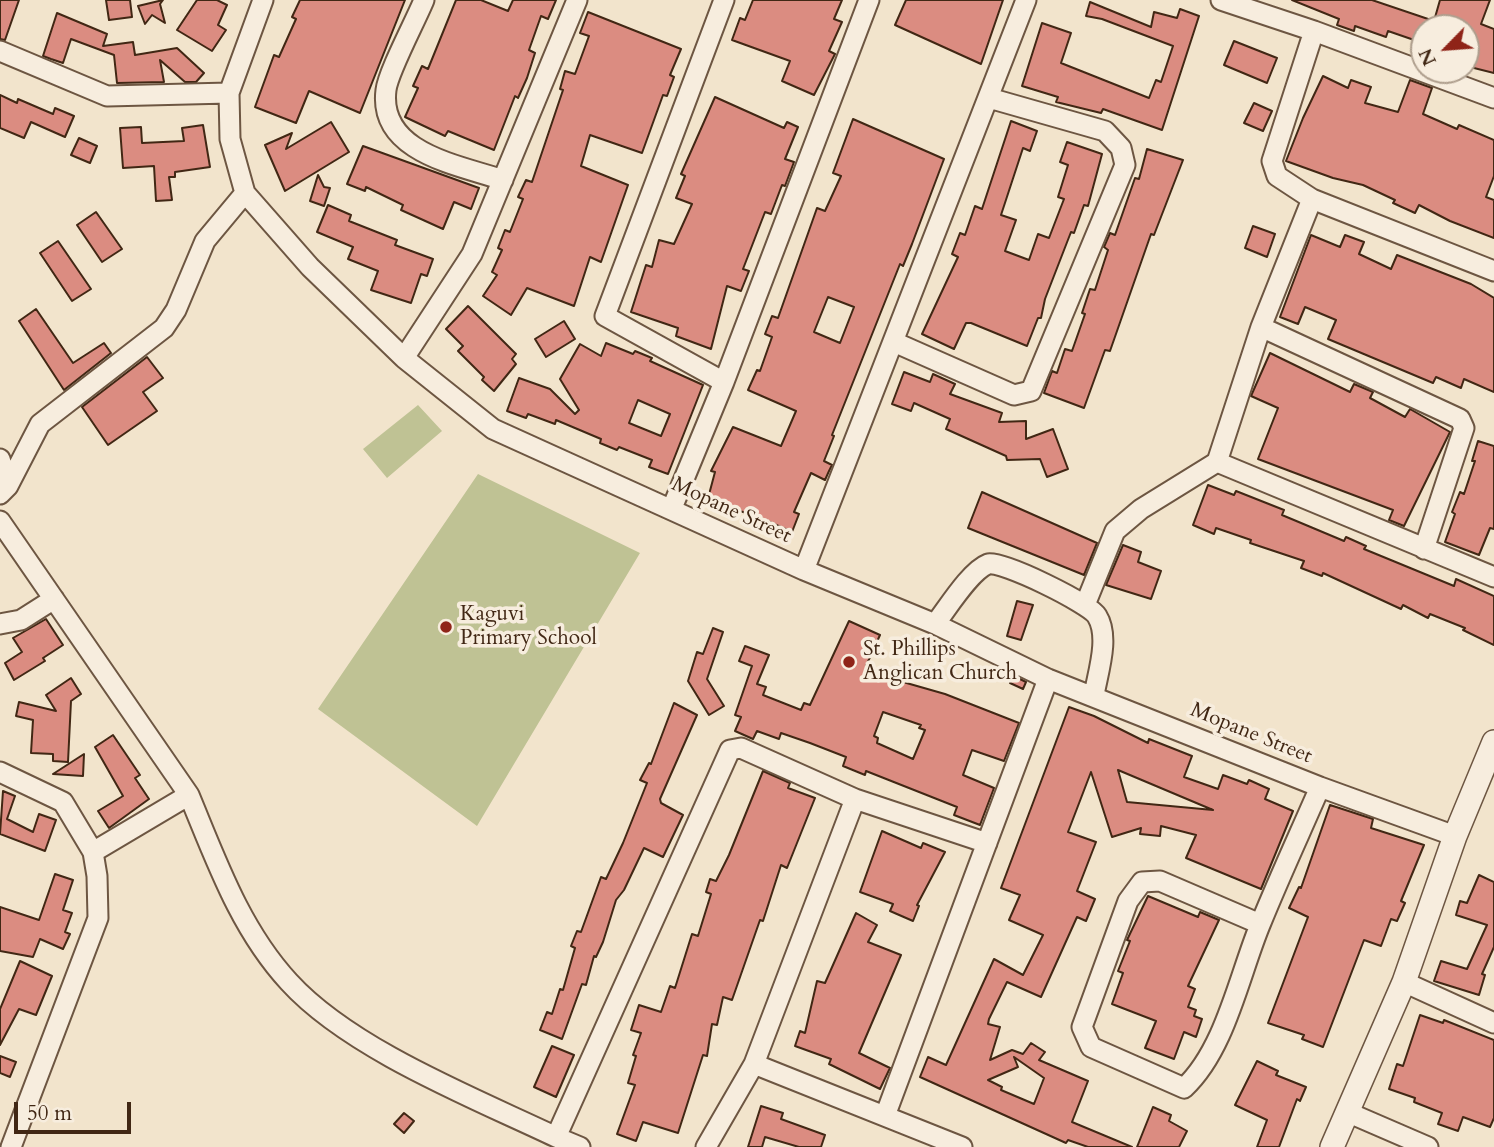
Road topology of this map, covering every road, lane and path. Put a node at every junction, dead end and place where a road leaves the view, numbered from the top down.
1 (263, 0) edge
2 (424, 0) edge
3 (578, 0) edge
4 (724, 0) edge
5 (869, 0) edge
6 (1026, 0) edge
7 (1221, 0) edge
8 (1314, 32) junction
9 (0, 51) edge
10 (229, 93) junction
11 (989, 98) junction
12 (1494, 98) edge
13 (503, 180) junction
14 (245, 193) junction
15 (1312, 200) junction
16 (1494, 271) edge
17 (1261, 327) junction
18 (894, 342) junction
19 (404, 358) junction
20 (724, 382) junction
21 (0, 459) edge
22 (1217, 463) junction
23 (4, 490) edge
24 (672, 508) junction
25 (0, 521) edge
26 (1424, 549) junction
27 (804, 570) junction
28 (1494, 577) edge
29 (54, 598) junction
30 (1085, 606) junction
31 (0, 624) edge
32 (935, 624) junction
33 (1048, 679) junction
34 (1094, 695) junction
35 (1494, 742) edge
36 (0, 772) edge
37 (1320, 787) junction
38 (188, 795) junction
39 (855, 799) junction
40 (1455, 836) junction
41 (987, 843) junction
42 (93, 852) junction
43 (1260, 924) junction
44 (1404, 982) junction
45 (1494, 1023) edge
46 (754, 1064) junction
47 (1347, 1112) junction
48 (885, 1116) junction
49 (9, 1137) edge
50 (556, 1138) junction
51 (580, 1147) edge
52 (706, 1147) edge
53 (962, 1147) edge
54 (1332, 1147) edge
55 (1428, 1147) edge

1 - 10 street, Mopane Street
2 - 13 street
3 - 13 street
4 - 20 street
5 - 20 street
6 - 11 street
7 - 8 street
8 - 12 street
8 - 15 street
9 - 10 street
10 - 14 street, Mopane Street
11 - 18 street
11 - 18 street
13 - 19 street
14 - 19 street, Mopane Street
14 - 23 street
15 - 16 street
15 - 17 street
17 - 22 street
17 - 26 street
18 - 27 street
19 - 24 street, Mopane Street
20 - 24 street
21 - 23 street
22 - 26 street
22 - 30 street
24 - 27 street, Mopane Street
25 - 29 street
26 - 28 street
27 - 32 street, Mopane Street
29 - 31 street
29 - 38 street
30 - 32 street
30 - 34 street
32 - 33 street, Mopane Street
33 - 34 street, Mopane Street
33 - 41 street
34 - 37 street, Mopane Street
35 - 40 street
36 - 42 street
37 - 40 street, Mopane Street
37 - 43 street
38 - 42 street
38 - 50 street
39 - 41 street
39 - 46 street
39 - 50 street
40 - 44 street
41 - 48 street
42 - 49 street
43 - 43 street
44 - 45 street
44 - 47 street
46 - 48 street
46 - 52 street
47 - 54 street
47 - 55 street
48 - 53 street
50 - 51 street

